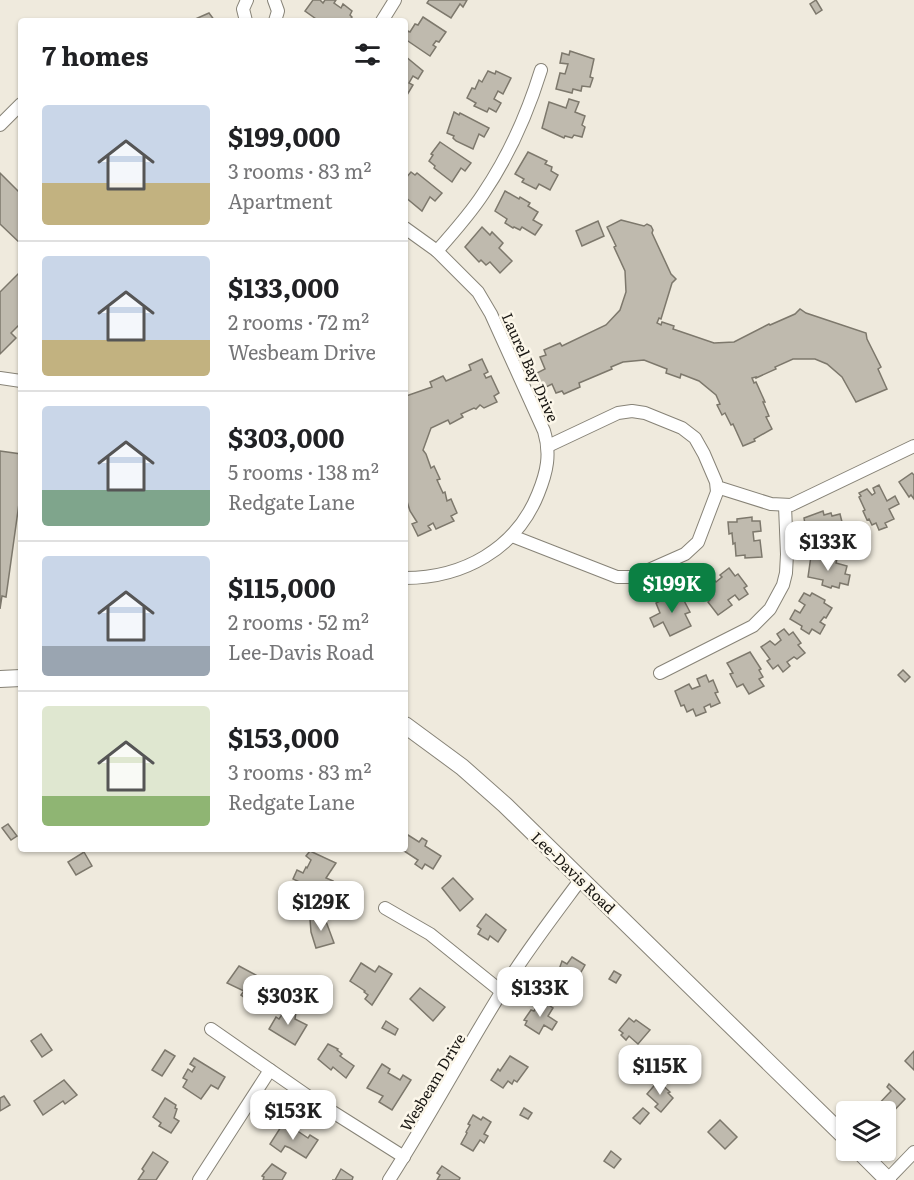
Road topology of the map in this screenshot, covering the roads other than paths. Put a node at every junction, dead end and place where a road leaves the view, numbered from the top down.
1 (247, 0) edge
2 (274, 0) edge
3 (394, 0) edge
4 (245, 18) edge
5 (276, 18) edge
6 (383, 18) edge
7 (542, 70) dead end
8 (18, 107) edge
9 (0, 125) edge
10 (408, 230) edge
11 (437, 252) junction
12 (0, 378) edge
13 (18, 381) edge
14 (548, 446) junction
15 (914, 446) edge
16 (717, 487) junction
17 (785, 506) junction
18 (513, 536) junction
19 (408, 578) edge
20 (660, 673) dead end
21 (18, 678) edge
22 (0, 680) edge
23 (408, 727) edge
24 (581, 879) junction
25 (385, 908) dead end
26 (502, 992) junction
27 (211, 1029) dead end
28 (270, 1070) junction
29 (836, 1128) edge
30 (914, 1152) edge
31 (404, 1157) junction
32 (869, 1161) edge
33 (199, 1180) edge
34 (389, 1180) edge
35 (888, 1180) edge

1 - 4 street
2 - 5 street
3 - 6 street
7 - 11 street
8 - 9 street
10 - 11 street, Laurel Bay Drive
11 - 14 street, Laurel Bay Drive
12 - 13 street
14 - 16 street
14 - 18 street, Laurel Bay Drive
15 - 17 street
16 - 17 street
16 - 18 street
17 - 20 street
18 - 19 street, Laurel Bay Drive
21 - 22 main road
23 - 24 main road, Lee-Davis Road
24 - 26 street, Wesbeam Drive
24 - 29 main road, Lee-Davis Road
25 - 26 street
26 - 31 street, Wesbeam Drive
27 - 28 street
28 - 31 street
28 - 33 street
30 - 35 street
31 - 34 street, Wesbeam Drive
32 - 35 main road

